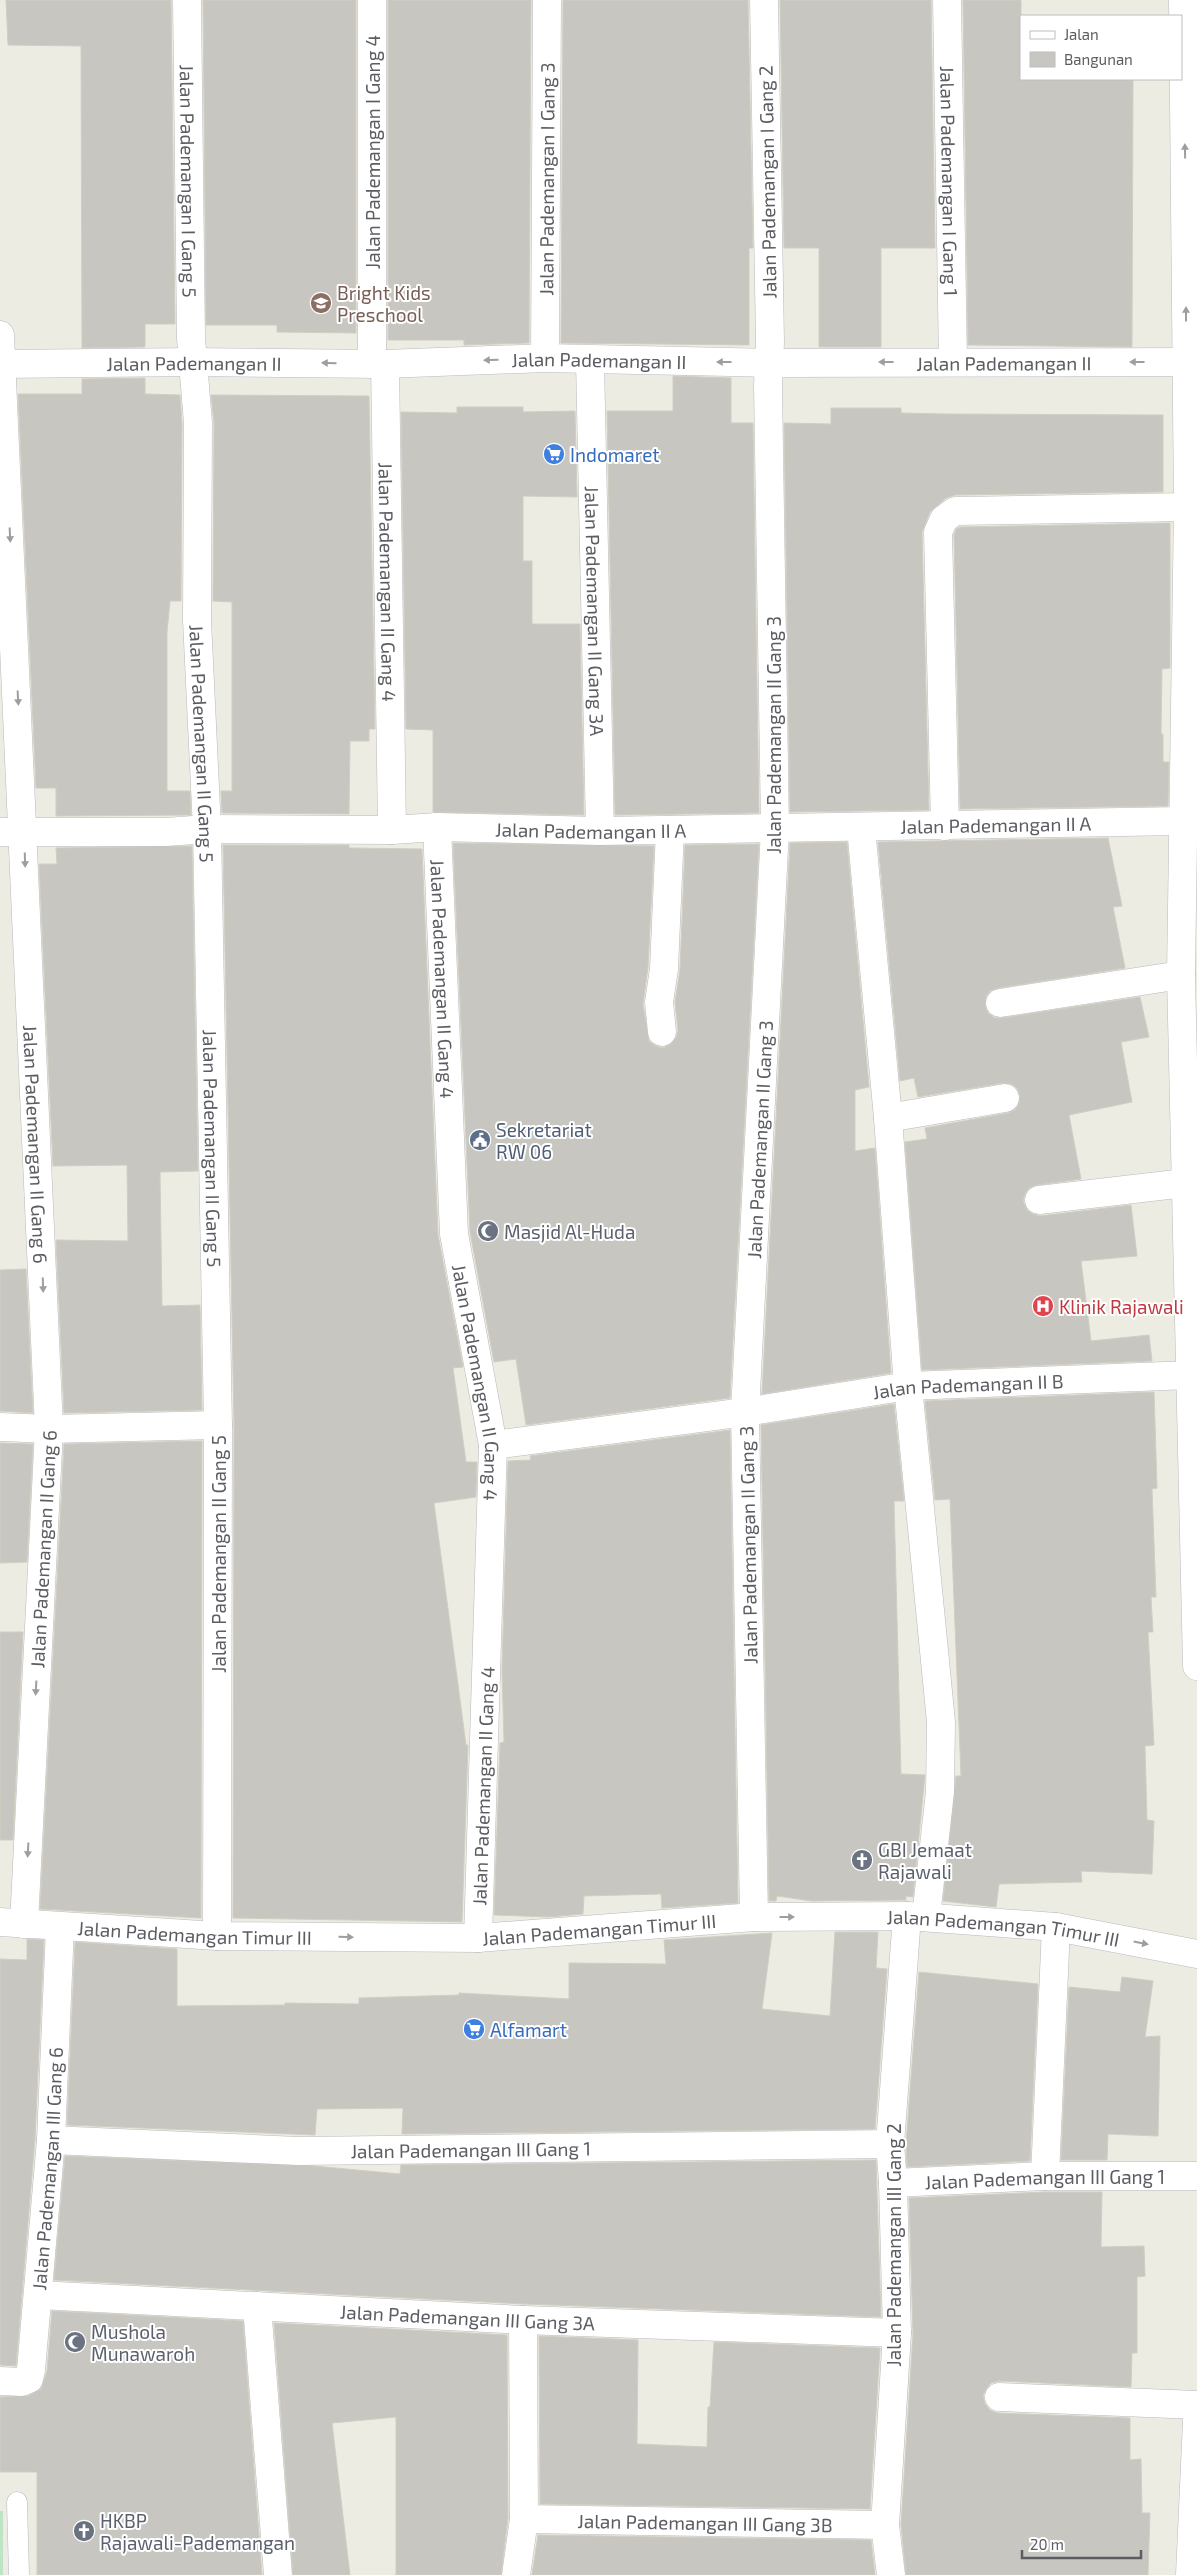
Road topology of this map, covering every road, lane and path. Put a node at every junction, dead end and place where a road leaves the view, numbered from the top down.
1 (186, 0) edge
2 (372, 0) edge
3 (547, 0) edge
4 (764, 0) edge
5 (947, 0) edge
6 (1183, 0) edge
7 (0, 335) edge
8 (545, 358) junction
9 (590, 361) junction
10 (193, 362) junction
11 (953, 362) junction
12 (1192, 362) edge
13 (770, 363) junction
14 (1, 364) edge
15 (379, 364) junction
16 (1188, 508) junction
17 (1182, 821) junction
18 (945, 826) junction
19 (438, 827) junction
20 (861, 828) junction
21 (207, 829) junction
22 (775, 829) junction
23 (392, 830) junction
24 (670, 830) junction
25 (600, 831) junction
26 (12, 832) edge
27 (1181, 975) junction
28 (1000, 1003) dead end
29 (662, 1032) dead end
30 (1005, 1098) dead end
31 (888, 1118) junction
32 (1185, 1183) junction
33 (1039, 1200) dead end
34 (1191, 1375) junction
35 (908, 1386) junction
36 (745, 1412) junction
37 (218, 1425) junction
38 (0, 1427) edge
39 (49, 1429) junction
40 (493, 1445) junction
41 (1197, 1666) edge
42 (917, 1916) junction
43 (754, 1917) junction
44 (12, 1923) edge
45 (60, 1927) junction
46 (1056, 1927) junction
47 (217, 1936) junction
48 (478, 1938) junction
49 (1197, 1954) edge
50 (51, 2140) junction
51 (890, 2144) junction
52 (1046, 2176) junction
53 (1197, 2176) edge
54 (893, 2182) junction
55 (38, 2296) junction
56 (257, 2306) junction
57 (523, 2320) junction
58 (897, 2333) junction
59 (0, 2381) edge
60 (999, 2397) dead end
61 (1197, 2405) edge
62 (1197, 2421) edge
63 (17, 2502) dead end
64 (524, 2519) junction
65 (885, 2525) junction
66 (19, 2575) edge
67 (278, 2575) edge
68 (516, 2575) edge
69 (891, 2575) edge
70 (1190, 2575) edge

1 - 10 street, Jalan Pademangan I Gang 5
2 - 15 street, Jalan Pademangan I Gang 4
3 - 8 street, Jalan Pademangan I Gang 3
4 - 13 street, Jalan Pademangan I Gang 2
5 - 11 street, Jalan Pademangan I Gang 1
12 -> 6 street
7 - 14 street, Jalan Pademangan II Gang 6
8 - 9 street, Jalan Pademangan II
8 -> 15 street, Jalan Pademangan II
13 -> 9 street, Jalan Pademangan II
9 - 25 street, Jalan Pademangan II Gang 3A
10 - 14 street, Jalan Pademangan II
15 -> 10 street, Jalan Pademangan II
10 - 21 street, Jalan Pademangan II Gang 5
12 -> 11 street, Jalan Pademangan II
11 -> 13 street, Jalan Pademangan II
12 - 16 street
13 - 22 street, Jalan Pademangan II Gang 3
14 -> 26 street, Jalan Pademangan II Gang 6
15 - 23 street, Jalan Pademangan II Gang 4
16 - 17 street
16 - 18 street
17 - 18 street, Jalan Pademangan II A
17 - 27 street
18 - 20 street, Jalan Pademangan II A
19 - 23 street, Jalan Pademangan II A
19 - 25 street, Jalan Pademangan II A
19 - 40 street, Jalan Pademangan II Gang 4
20 - 22 street, Jalan Pademangan II A
20 - 31 street, Jalan Pademangan III Gang 2
21 - 23 street, Jalan Pademangan II A
21 - 26 street, Jalan Pademangan II A
21 - 37 street, Jalan Pademangan II Gang 5
22 - 24 street, Jalan Pademangan II A
22 - 36 street, Jalan Pademangan II Gang 3
24 - 25 street, Jalan Pademangan II A
24 - 29 street
26 -> 39 street, Jalan Pademangan II Gang 6
27 - 28 street
27 - 32 street
30 - 31 street
31 - 35 street, Jalan Pademangan III Gang 2
32 - 33 street
32 - 34 street
34 - 35 street, Jalan Pademangan II B
34 - 41 street
35 - 36 street, Jalan Pademangan II B
35 - 42 street, Jalan Pademangan III Gang 2
36 - 40 street, Jalan Pademangan II B
36 - 43 street, Jalan Pademangan II Gang 3
37 - 39 street
37 - 47 street, Jalan Pademangan II Gang 5
38 - 39 street
39 -> 44 street, Jalan Pademangan II Gang 6
40 - 48 street, Jalan Pademangan II Gang 4
43 -> 42 street, Jalan Pademangan Timur III
42 - 46 street, Jalan Pademangan Timur III
42 - 51 street, Jalan Pademangan III Gang 2
43 - 48 street, Jalan Pademangan Timur III
44 - 45 street, Jalan Pademangan Timur III
45 - 47 street, Jalan Pademangan Timur III
45 - 50 street, Jalan Pademangan III Gang 6
46 -> 49 street, Jalan Pademangan Timur III
46 - 52 street
47 -> 48 street, Jalan Pademangan Timur III
50 - 51 street, Jalan Pademangan III Gang 1
50 - 55 street, Jalan Pademangan III Gang 6
51 - 54 street, Jalan Pademangan III Gang 2
52 - 53 street, Jalan Pademangan III Gang 1
52 - 54 street, Jalan Pademangan III Gang 1
54 - 58 street, Jalan Pademangan III Gang 2
55 - 56 street, Jalan Pademangan III Gang 3A
55 - 59 street, Jalan Pademangan III Gang 6
56 - 57 street, Jalan Pademangan III Gang 3A
56 - 67 street
57 - 58 street, Jalan Pademangan III Gang 3A
57 - 64 street
58 - 65 street, Jalan Pademangan III Gang 2
60 - 61 street
62 - 70 street
63 - 66 lane
64 - 65 street, Jalan Pademangan III Gang 3B
64 - 68 street
65 - 69 street, Jalan Pademangan III Gang 2

